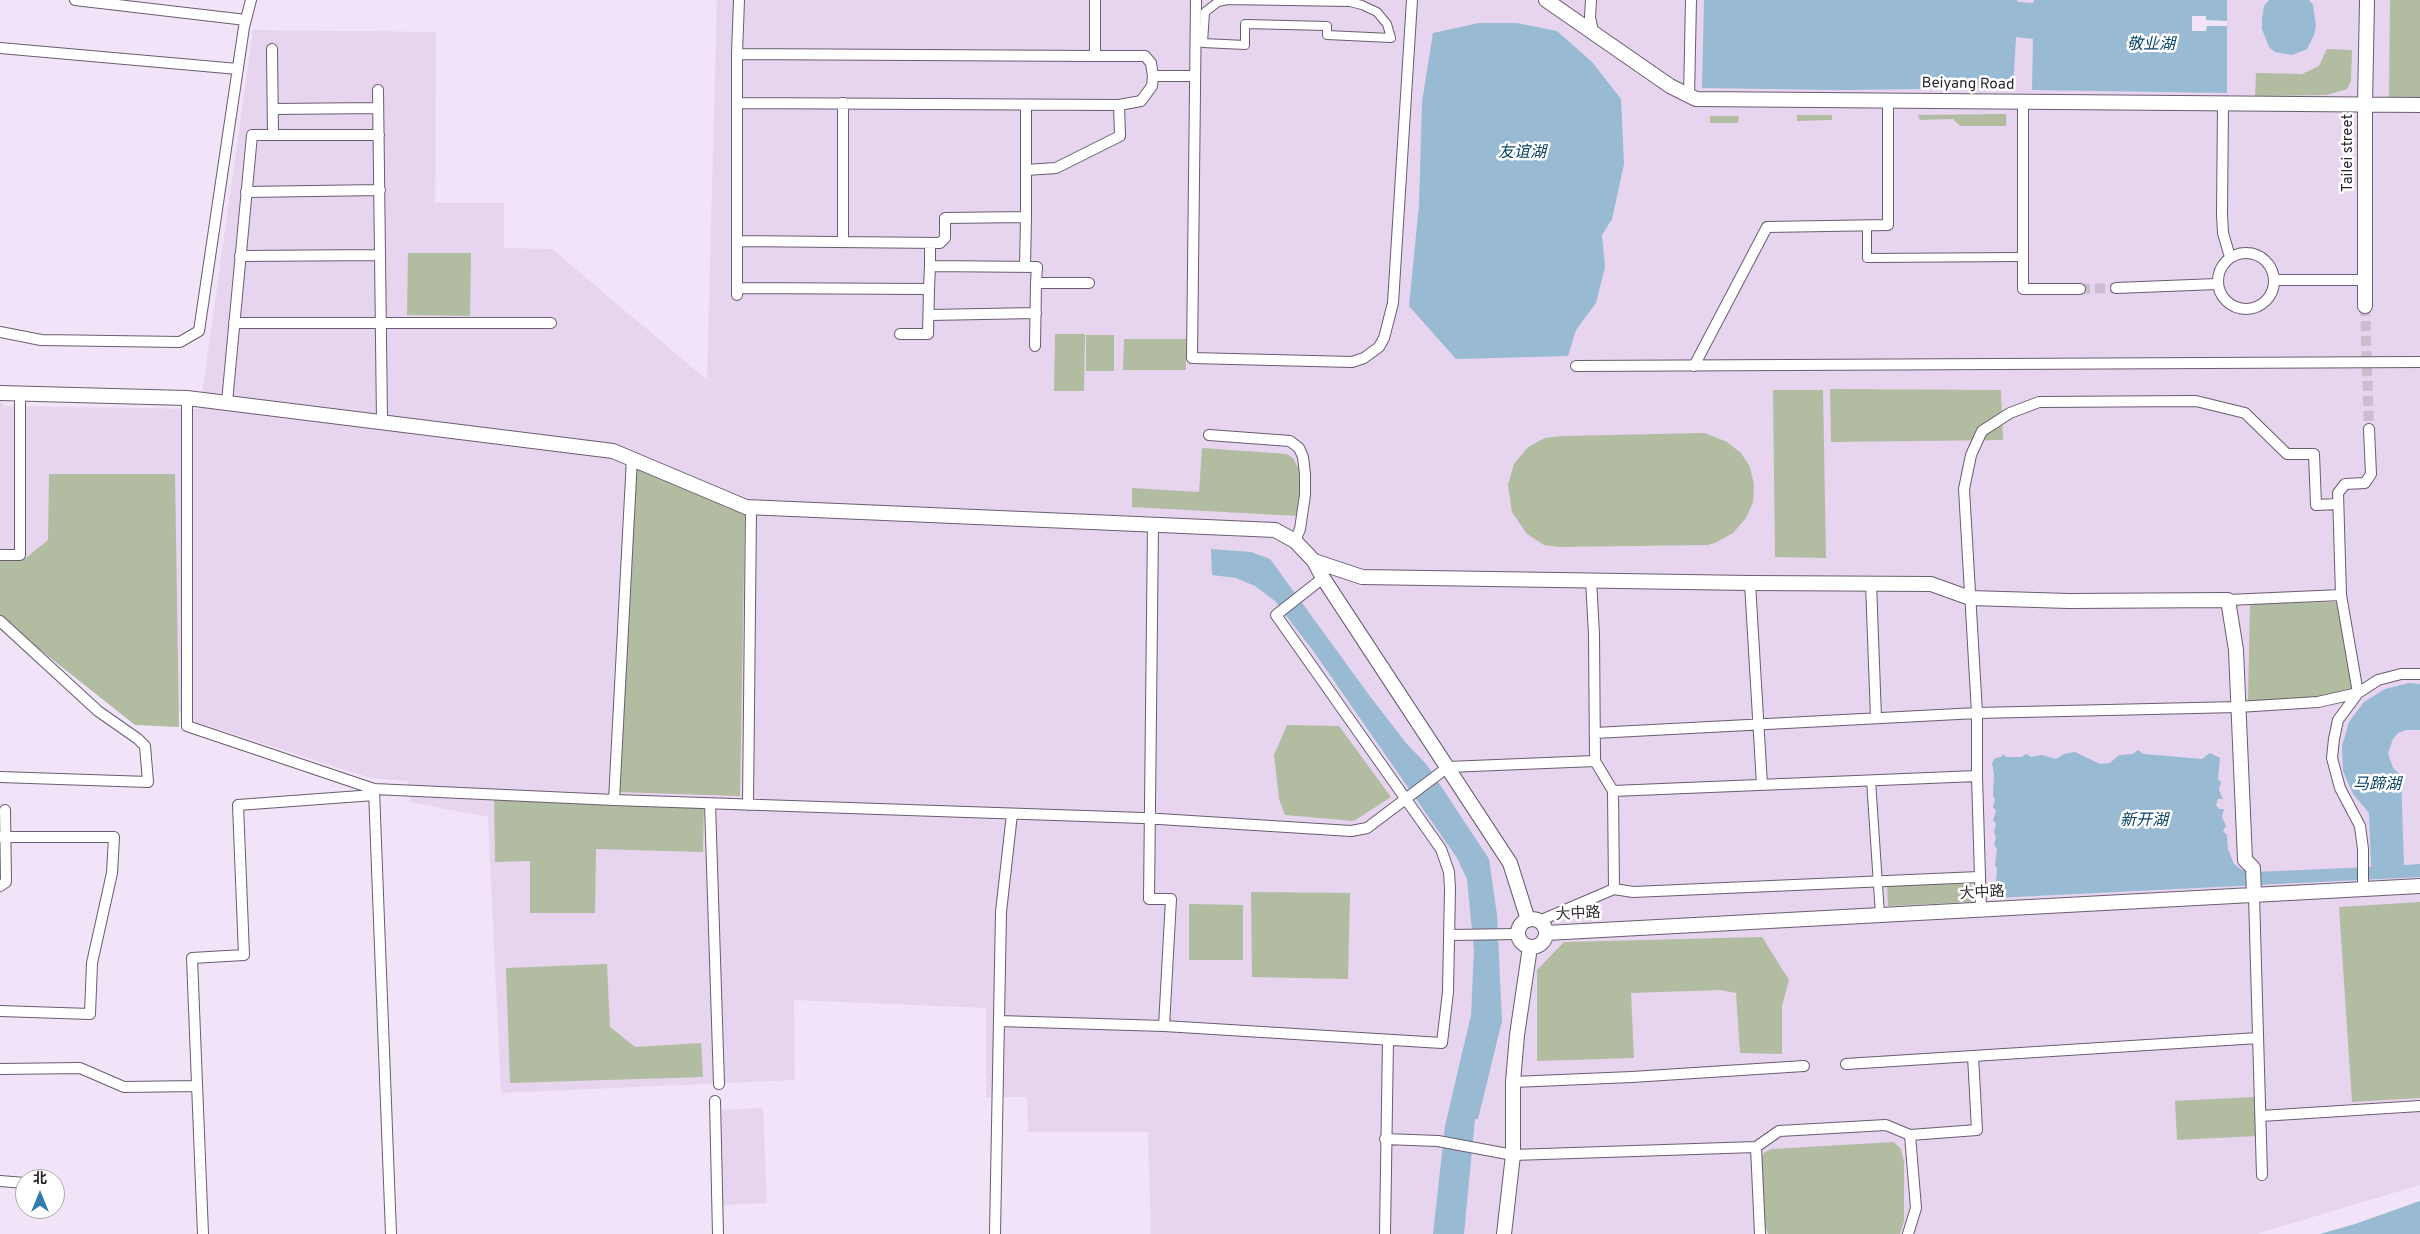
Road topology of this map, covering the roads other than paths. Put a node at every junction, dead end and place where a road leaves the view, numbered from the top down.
1 (75, 0) edge
2 (251, 0) edge
3 (739, 0) edge
4 (1095, 0) edge
5 (1196, 0) edge
6 (1412, 0) edge
7 (1546, 0) edge
8 (1591, 0) edge
9 (1691, 0) edge
10 (2367, 0) edge
11 (1218, 2) joint
12 (246, 20) junction
13 (1593, 32) junction
14 (0, 48) edge
15 (272, 49) dead end
16 (737, 54) junction
17 (1095, 56) junction
18 (238, 69) junction
19 (1153, 76) junction
20 (1195, 76) junction
21 (378, 90) dead end
22 (1689, 97) junction
23 (1888, 101) junction
24 (2023, 102) junction
25 (737, 103) junction
26 (843, 103) junction
27 (2224, 104) junction
28 (1120, 105) junction
29 (2365, 105) junction
30 (2420, 105) edge
31 (378, 108) junction
32 (1026, 108) dead end
33 (273, 109) junction
34 (273, 134) junction
35 (379, 135) junction
36 (1026, 170) junction
37 (380, 190) junction
38 (246, 192) junction
39 (1026, 217) junction
40 (1867, 225) junction
41 (737, 241) junction
42 (843, 242) junction
43 (930, 243) junction
44 (380, 255) junction
45 (240, 256) junction
46 (2022, 257) junction
47 (2230, 257) junction
48 (930, 266) junction
49 (1025, 267) junction
50 (2274, 280) junction
51 (2365, 280) junction
52 (1036, 283) junction
53 (1089, 283) dead end
54 (2217, 284) junction
55 (2116, 288) tunnel mouth
56 (929, 289) junction
57 (2080, 289) tunnel mouth
58 (2365, 306) tunnel mouth
59 (1036, 313) junction
60 (930, 315) junction
61 (381, 322) junction
62 (234, 323) junction
63 (551, 323) dead end
64 (0, 332) edge
65 (900, 334) dead end
66 (1035, 346) dead end
67 (2420, 362) edge
68 (1576, 366) dead end
69 (1694, 366) junction
70 (0, 393) edge
71 (20, 393) junction
72 (187, 398) junction
73 (227, 402) junction
74 (382, 421) junction
75 (2369, 429) tunnel mouth
76 (1209, 435) dead end
77 (632, 458) junction
78 (2338, 504) junction
79 (751, 508) junction
80 (1153, 524) junction
81 (1295, 541) junction
82 (0, 555) edge
83 (1314, 561) junction
84 (1323, 578) junction
85 (1590, 579) junction
86 (1750, 583) junction
87 (1871, 583) junction
88 (2341, 594) junction
89 (1970, 598) junction
90 (2228, 600) junction
91 (0, 622) edge
92 (2420, 674) edge
93 (2358, 694) junction
94 (2238, 707) junction
95 (1977, 713) junction
96 (1876, 718) junction
97 (1759, 724) junction
98 (1595, 733) junction
99 (1595, 761) junction
100 (1448, 767) junction
101 (1977, 776) junction
102 (0, 777) edge
103 (1871, 780) junction
104 (1762, 785) junction
105 (1613, 791) junction
106 (374, 792) junction
107 (614, 800) junction
108 (1405, 801) junction
109 (710, 804) junction
110 (748, 805) junction
111 (5, 810) dead end
112 (1012, 814) junction
113 (1151, 819) junction
114 (2, 837) edge
115 (1979, 877) junction
116 (1878, 882) junction
117 (0, 886) edge
118 (2363, 886) junction
119 (2420, 886) edge
120 (1614, 888) junction
121 (2254, 892) junction
122 (1981, 910) junction
123 (1880, 915) junction
124 (1538, 925) junction
125 (1518, 934) junction
126 (1450, 935) junction
127 (1530, 947) junction
128 (0, 1011) edge
129 (999, 1021) junction
130 (1164, 1026) junction
131 (2258, 1038) junction
132 (1388, 1040) junction
133 (1973, 1056) junction
134 (1846, 1064) dead end
135 (1804, 1066) dead end
136 (0, 1069) edge
137 (1513, 1082) junction
138 (719, 1084) dead end
139 (197, 1086) junction
140 (714, 1100) dead end
141 (2420, 1106) edge
142 (2261, 1116) junction
143 (1910, 1134) junction
144 (1385, 1139) junction
145 (1756, 1147) junction
146 (1513, 1155) junction
147 (2262, 1176) dead end
148 (0, 1181) edge
149 (15, 1182) edge
150 (203, 1234) edge
151 (391, 1234) edge
152 (718, 1234) edge
153 (995, 1234) edge
154 (1385, 1234) edge
155 (1504, 1234) edge
156 (1760, 1234) edge
157 (1908, 1234) edge

1 - 12 street
2 - 12 street
3 - 16 street
4 - 17 street
5 - 20 street
6 - 20 street
7 - 13 street, Beiyang Road
8 - 13 street
9 - 22 street
10 - 29 street, Tailei street
11 - 11 street
12 - 18 street
13 - 22 street, Beiyang Road
14 - 18 street
15 - 33 street
16 - 17 street
16 - 25 street
17 - 19 street
18 - 64 street
19 - 20 street
19 - 28 street
21 - 31 street
22 - 23 street, Beiyang Road
23 - 24 street, Beiyang Road
23 - 40 street
24 - 27 street, Beiyang Road
24 - 46 street
25 - 26 street
25 - 41 street
26 - 28 street
26 - 42 street
27 - 29 street, Beiyang Road
27 - 47 street
28 - 36 street
29 - 30 street, Beiyang Road
29 - 51 street, Tailei street
31 - 33 street
31 - 35 street
32 - 36 street
33 - 34 street
34 - 35 street
34 - 38 street
35 - 37 street
36 - 39 street
37 - 38 street
37 - 44 street
38 - 45 street
39 - 43 street
39 - 49 street
40 - 46 street
40 - 69 street
41 - 42 street
41 - 56 street
42 - 43 street
43 - 48 street
44 - 45 street
44 - 61 street
45 - 62 street
46 - 57 street
47 - 50 street
47 - 54 street
48 - 49 street
48 - 56 street
49 - 52 street
50 - 51 street
50 - 54 street
51 - 58 street, Tailei street
52 - 53 street
52 - 59 street
54 - 55 street
56 - 60 street
59 - 60 street
59 - 66 street
60 - 65 street
61 - 62 street
61 - 63 street
61 - 74 street
62 - 73 street
67 - 69 street
68 - 69 street
70 - 71 street
71 - 72 street
71 - 82 street
72 - 73 street
72 - 106 street
73 - 74 street
74 - 77 street
75 - 78 street
76 - 81 street
77 - 79 street
77 - 107 street
78 - 88 street
78 - 89 street
79 - 80 street
79 - 110 street
80 - 81 street
80 - 113 street
81 - 83 street
83 - 84 street
83 - 85 street
84 - 100 street
84 - 108 street
85 - 86 street
85 - 98 street
86 - 87 street
86 - 97 street
87 - 89 street
87 - 96 street
88 - 90 street
88 - 93 street
89 - 90 street
89 - 95 street
90 - 94 street
91 - 102 street
92 - 93 street
93 - 94 street
93 - 118 street
94 - 95 street
94 - 121 street
95 - 96 street
95 - 101 street
96 - 97 street
97 - 98 street
97 - 104 street
98 - 99 street
99 - 100 street
99 - 105 street
100 - 108 street
100 - 124 street
101 - 103 street
101 - 115 street
103 - 104 street
103 - 116 street
104 - 105 street
105 - 120 street
106 - 107 street
106 - 139 street
106 - 151 street
107 - 109 street
108 - 113 street
108 - 126 street
109 - 110 street
109 - 138 street
110 - 112 street
111 - 114 street
112 - 113 street
112 - 129 street
113 - 130 street
114 - 117 street
114 - 128 street
115 - 116 street
115 - 122 street
116 - 120 street
116 - 123 street
118 - 119 street, 大中路
118 - 121 street, 大中路
120 - 124 street
121 - 122 street, 大中路
121 - 131 street
122 - 123 street, 大中路
123 - 124 street, 大中路
124 - 125 street
124 - 127 street
125 - 126 street
125 - 127 street
126 - 132 street
127 - 137 street
129 - 130 street
129 - 153 street
130 - 132 street
131 - 133 street
131 - 142 street
132 - 144 street
133 - 134 street
133 - 143 street
135 - 137 street
136 - 139 street
137 - 146 street
139 - 150 street
140 - 152 street
141 - 142 street
142 - 147 street
143 - 145 street
143 - 157 street
144 - 146 street
144 - 154 street
145 - 146 street
145 - 156 street
146 - 155 street
148 - 149 street

